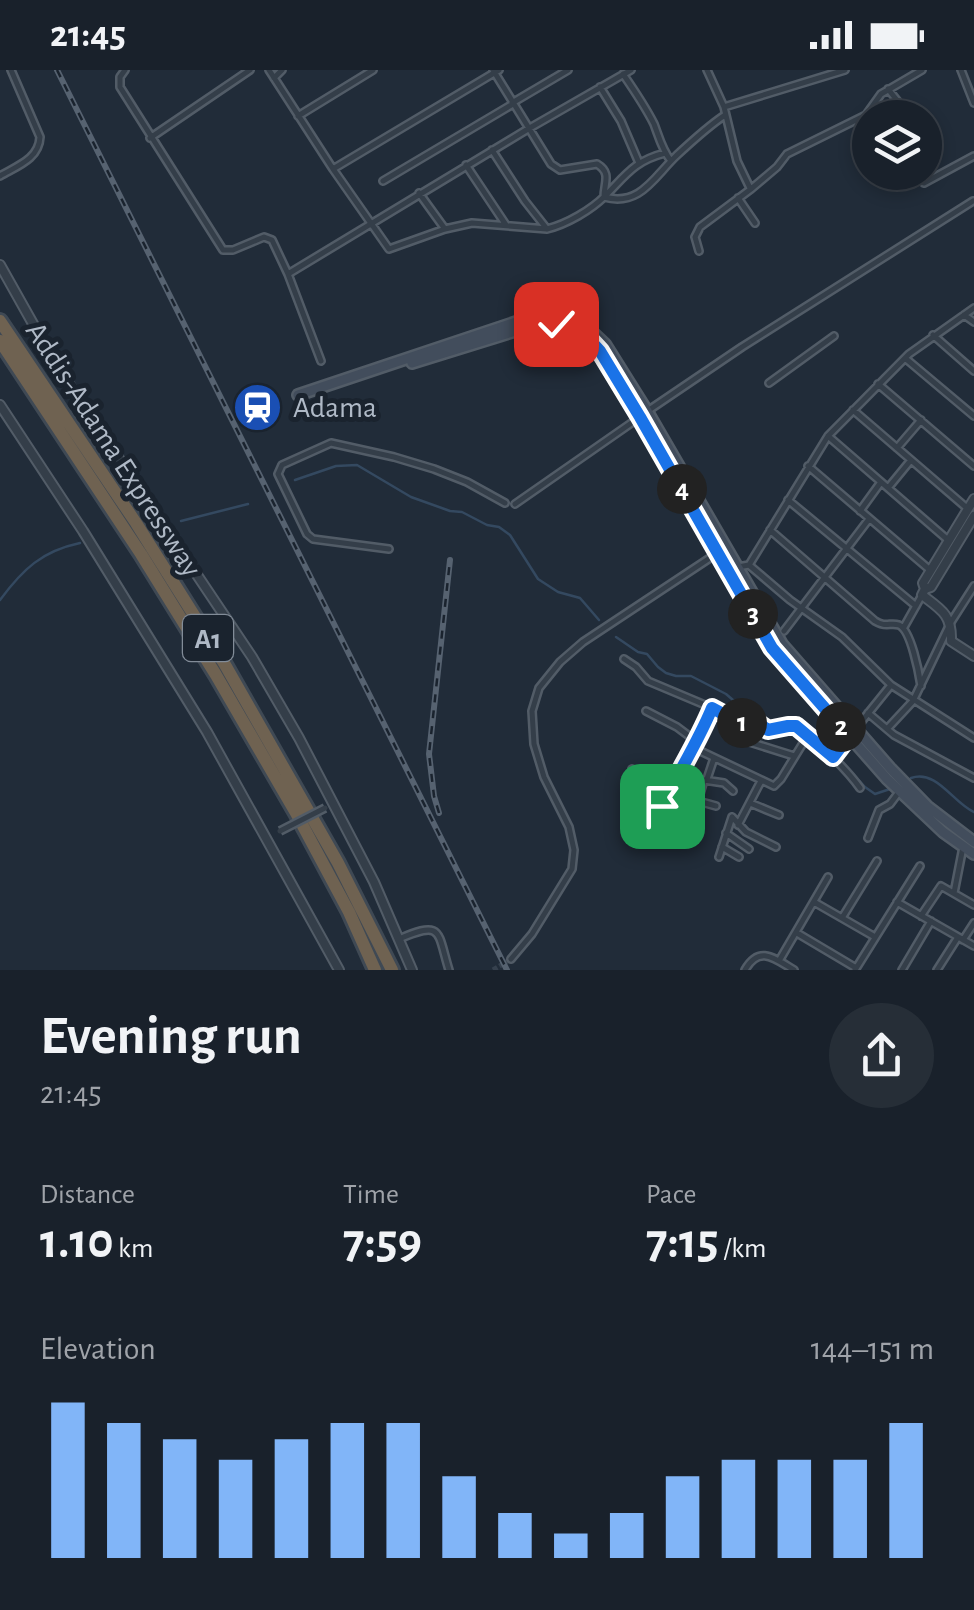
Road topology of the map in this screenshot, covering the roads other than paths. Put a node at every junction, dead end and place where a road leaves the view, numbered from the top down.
1 (11, 70) edge
2 (125, 70) edge
3 (250, 70) edge
4 (269, 70) edge
5 (282, 70) edge
6 (374, 70) edge
7 (568, 70) edge
8 (631, 70) edge
9 (844, 70) edge
10 (922, 70) edge
11 (961, 70) edge
12 (496, 71) edge
13 (709, 71) edge
14 (624, 74) junction
15 (274, 78) junction
16 (600, 87) junction
17 (888, 89) junction
18 (897, 100) edge
19 (974, 103) edge
20 (513, 104) junction
21 (724, 107) junction
22 (298, 116) junction
23 (725, 116) junction
24 (528, 128) junction
25 (150, 138) junction
26 (492, 150) junction
27 (665, 154) junction
28 (974, 156) edge
29 (671, 161) junction
30 (639, 163) junction
31 (466, 165) junction
32 (333, 169) junction
33 (942, 173) edge
34 (0, 176) edge
35 (383, 181) dead end
36 (751, 189) junction
37 (419, 193) junction
38 (604, 197) junction
39 (738, 198) junction
40 (973, 200) edge
41 (370, 223) junction
42 (756, 223) dead end
43 (506, 225) junction
44 (548, 228) junction
45 (445, 229) junction
46 (699, 251) dead end
47 (0, 265) edge
48 (288, 274) junction
49 (974, 308) edge
50 (964, 314) junction
51 (0, 321) edge
52 (974, 322) edge
53 (933, 335) junction
54 (834, 336) dead end
55 (0, 341) edge
56 (905, 358) junction
57 (321, 362) dead end
58 (974, 371) edge
59 (769, 383) dead end
60 (878, 384) junction
61 (299, 397) dead end
62 (0, 405) edge
63 (853, 410) junction
64 (644, 414) junction
65 (974, 416) edge
66 (921, 420) junction
67 (828, 436) junction
68 (897, 448) junction
69 (911, 460) junction
70 (808, 466) junction
71 (974, 466) edge
72 (881, 482) junction
73 (888, 488) junction
74 (974, 499) edge
75 (788, 500) junction
76 (505, 503) dead end
77 (515, 504) dead end
78 (860, 511) junction
79 (971, 512) edge
80 (870, 519) junction
81 (770, 530) junction
82 (948, 540) junction
83 (847, 549) junction
84 (389, 550) dead end
85 (722, 550) junction
86 (749, 565) junction
87 (733, 570) junction
88 (930, 570) junction
89 (825, 578) junction
90 (973, 588) edge
91 (924, 592) junction
92 (916, 606) junction
93 (802, 609) junction
94 (951, 622) junction
95 (903, 628) junction
96 (784, 631) dead end
97 (974, 656) edge
98 (624, 658) dead end
99 (891, 686) junction
100 (921, 686) junction
101 (913, 701) junction
102 (712, 708) junction
103 (646, 711) dead end
104 (868, 713) junction
105 (887, 729) junction
106 (852, 732) junction
107 (808, 735) junction
108 (737, 738) dead end
109 (974, 738) edge
110 (695, 745) junction
111 (794, 756) junction
112 (833, 757) junction
113 (714, 758) junction
114 (974, 768) edge
115 (632, 769) dead end
116 (972, 777) edge
117 (706, 779) junction
118 (761, 782) junction
119 (672, 786) junction
120 (860, 788) dead end
121 (733, 791) dead end
122 (899, 791) junction
123 (627, 792) dead end
124 (698, 801) junction
125 (750, 803) junction
126 (329, 806) junction
127 (716, 806) dead end
128 (779, 815) dead end
129 (738, 825) junction
130 (690, 828) dead end
131 (726, 834) junction
132 (266, 838) junction
133 (868, 838) dead end
134 (974, 842) edge
135 (722, 846) junction
136 (776, 846) dead end
137 (963, 847) junction
138 (749, 849) dead end
139 (974, 854) edge
140 (719, 856) dead end
141 (738, 857) dead end
142 (877, 861) dead end
143 (920, 866) dead end
144 (828, 877) dead end
145 (954, 892) junction
146 (814, 902) junction
147 (897, 902) junction
148 (974, 905) edge
149 (921, 916) junction
150 (842, 918) junction
151 (931, 922) junction
152 (974, 923) edge
153 (796, 932) junction
154 (876, 937) junction
155 (961, 939) junction
156 (399, 940) junction
157 (974, 946) edge
158 (511, 959) tunnel mouth
159 (779, 961) junction
160 (338, 970) edge
161 (375, 970) edge
162 (392, 970) edge
163 (412, 970) edge
164 (449, 970) edge
165 (744, 970) edge
166 (794, 970) edge
167 (856, 970) edge
168 (902, 970) edge
169 (937, 970) edge

1 - 34 street
2 - 25 street
3 - 25 street
4 - 15 street
5 - 15 street
6 - 22 street
7 - 20 street
8 - 14 street
9 - 21 street
10 - 17 street
11 - 19 street
12 - 20 street
12 - 32 street
13 - 21 street
14 - 16 street
14 - 27 street
15 - 22 street
16 - 24 street
16 - 30 street
17 - 18 street
17 - 36 street
20 - 24 street
20 - 35 street
21 - 23 street
22 - 32 street
23 - 29 street
23 - 36 street
24 - 26 street
24 - 38 street
25 - 48 street
26 - 31 street
26 - 44 street
27 - 29 street
27 - 30 street
28 - 33 street
29 - 38 street
30 - 38 street
31 - 37 street
31 - 43 street
32 - 41 street
36 - 39 street
37 - 41 street
37 - 45 street
38 - 44 street
39 - 42 street
39 - 46 street
40 - 64 street
41 - 45 street
41 - 48 street
43 - 44 street
43 - 45 street
47 - 126 street
48 - 57 street
49 - 50 street
50 - 52 street
50 - 53 street
51 - 162 highway, Addis-Adama Expressway / A1
53 - 56 street
53 - 58 street
54 - 59 street
55 - 161 highway, Addis-Adama Expressway / A1
56 - 60 street
56 - 65 street
60 - 63 street
60 - 66 street
61 - 64 main road
62 - 132 street
63 - 67 street
63 - 68 street
64 - 77 street
64 - 85 main road
66 - 68 street
66 - 71 street
67 - 70 street
67 - 72 street
68 - 69 street
69 - 73 street
69 - 79 street
70 - 75 street
70 - 78 street
72 - 73 street
72 - 78 street
73 - 82 street
74 - 79 street
75 - 81 street
75 - 83 street
76 - 84 street
78 - 80 street
79 - 82 street
79 - 91 street
80 - 83 street
80 - 88 street
81 - 86 street
81 - 89 street
82 - 88 street
83 - 89 street
83 - 92 street
85 - 87 main road
85 - 158 street
86 - 87 street
86 - 93 street
87 - 106 main road
88 - 91 street
89 - 93 street
89 - 95 street
90 - 94 street
91 - 92 street
91 - 94 street
92 - 95 street
93 - 96 street
93 - 99 street
94 - 97 street
94 - 100 street
95 - 100 street
98 - 102 street
99 - 101 street
99 - 104 street
100 - 101 street
101 - 105 street
101 - 109 street
102 - 107 street
102 - 110 street
103 - 110 street
104 - 105 street
104 - 106 street
105 - 116 street
106 - 112 street
106 - 122 main road
106 - 134 main road
107 - 111 street
107 - 112 street
108 - 111 street
110 - 113 street
110 - 119 street
111 - 118 street
112 - 120 street
113 - 117 street
113 - 118 street
114 - 116 street
115 - 119 street
117 - 121 street
117 - 124 street
118 - 125 street
119 - 123 street
119 - 124 street
122 - 133 street
122 - 137 main road
124 - 127 street
124 - 130 street
125 - 128 street
125 - 129 street
126 - 132 street, bridge
126 - 156 street
129 - 131 street
129 - 136 street
131 - 135 street
131 - 138 street
132 - 160 street
135 - 140 street
135 - 141 street
137 - 139 main road
137 - 145 street
142 - 150 street
143 - 147 street
144 - 146 street
145 - 148 street
145 - 149 street
146 - 150 street
146 - 153 street
147 - 149 street
147 - 154 street
149 - 151 street
150 - 154 street
151 - 155 street
151 - 168 street
152 - 155 street
153 - 159 street
153 - 167 street
154 - 167 street
155 - 157 street
155 - 169 street
156 - 163 street
156 - 164 street
159 - 165 street
159 - 166 street

